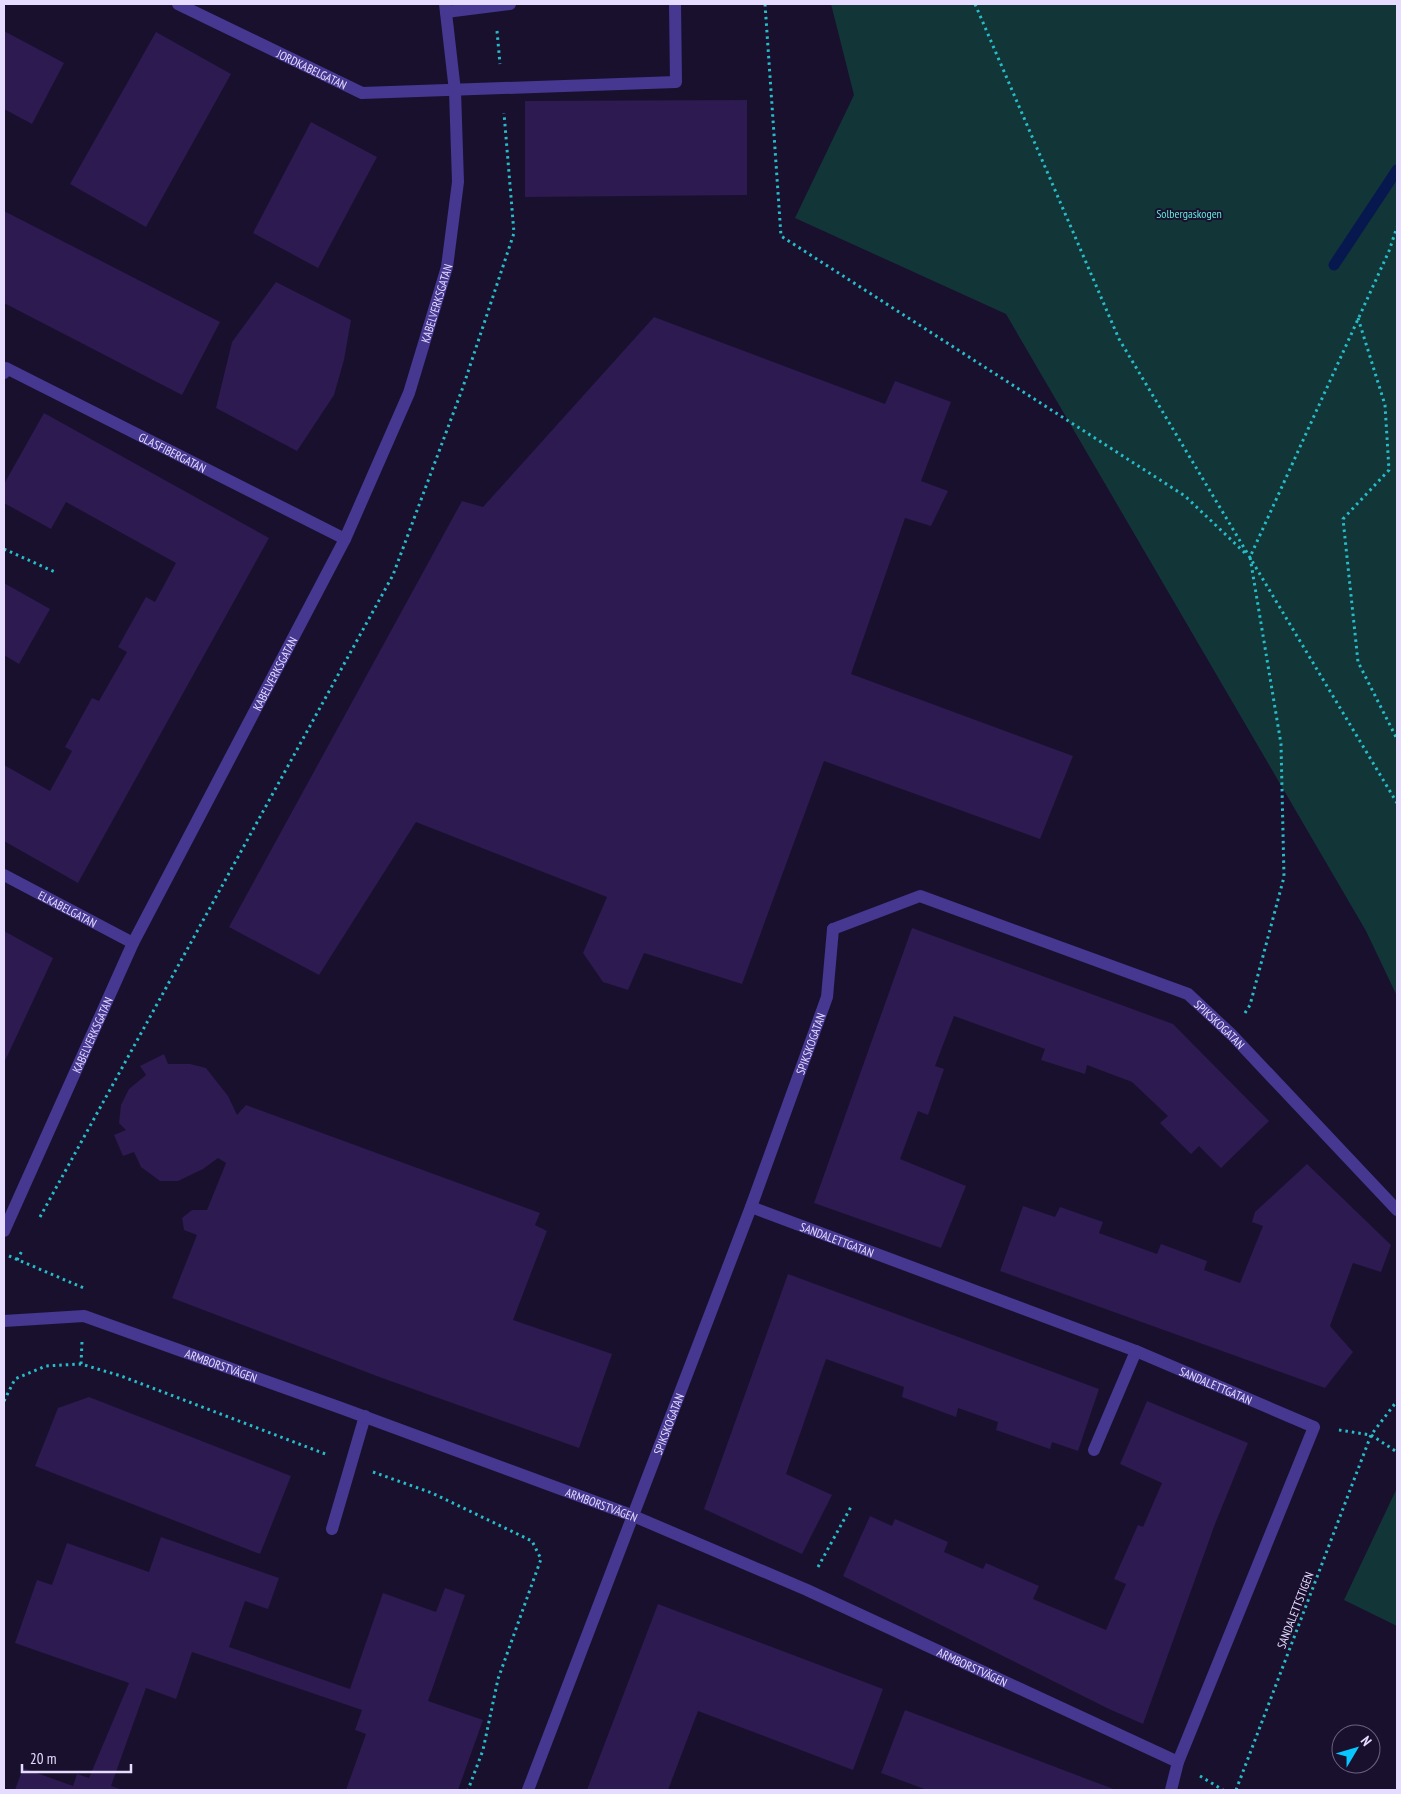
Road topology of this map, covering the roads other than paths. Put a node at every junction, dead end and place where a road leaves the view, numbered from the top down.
1 (178, 4) edge
2 (510, 4) edge
3 (675, 4) edge
4 (445, 8) edge
5 (455, 91) junction
6 (4, 373) edge
7 (345, 539) junction
8 (4, 875) edge
9 (133, 943) junction
10 (751, 1207) junction
11 (1397, 1210) edge
12 (4, 1231) edge
13 (4, 1321) edge
14 (1136, 1351) junction
15 (365, 1416) junction
16 (1094, 1450) dead end
17 (631, 1516) junction
18 (332, 1530) dead end
19 (1178, 1762) junction
20 (528, 1790) edge
21 (1171, 1790) edge

1 - 5 street, JORDKABELGATAN
2 - 4 street, KABELVERKSGATAN
3 - 5 street
4 - 5 street, KABELVERKSGATAN
5 - 7 street, KABELVERKSGATAN
6 - 7 street, GLASFIBERGATAN
7 - 9 street, KABELVERKSGATAN
8 - 9 street, ELKABELGATAN
9 - 12 street, KABELVERKSGATAN
10 - 11 street, SPIKSKOGATAN
10 - 14 street, SANDALETTGATAN
10 - 17 street, SPIKSKOGATAN
13 - 15 street, ARMBORSTVÄGEN
14 - 16 street
14 - 19 street, SANDALETTGATAN
15 - 17 street, ARMBORSTVÄGEN
15 - 18 street
17 - 19 street, ARMBORSTVÄGEN
17 - 20 street, SPIKSKOGATAN
19 - 21 street

